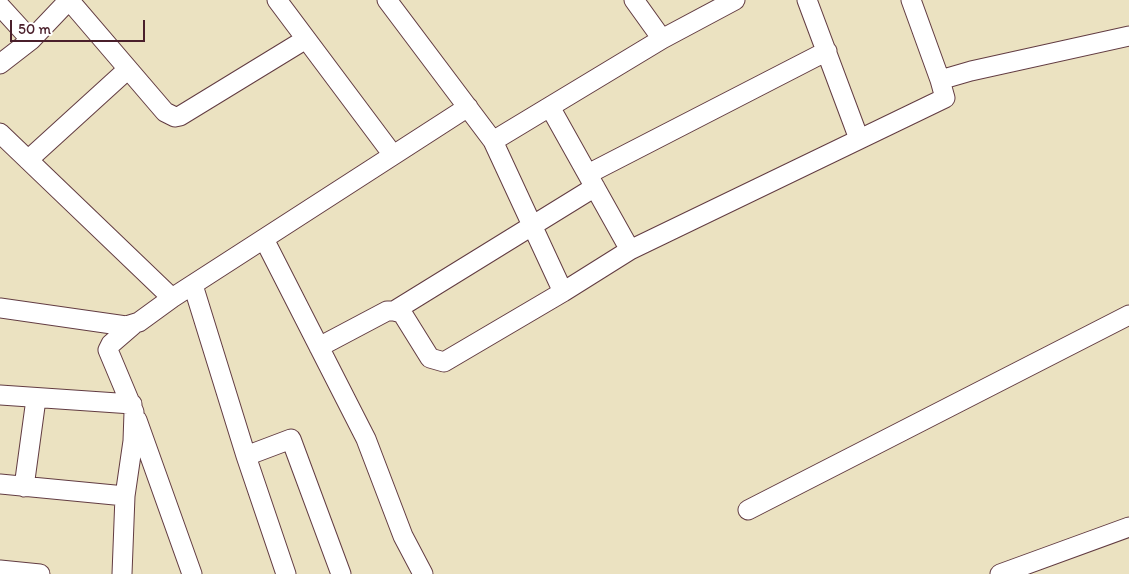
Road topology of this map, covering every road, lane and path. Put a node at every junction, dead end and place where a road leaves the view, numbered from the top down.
1 (69, 0) edge
2 (277, 0) edge
3 (634, 0) edge
4 (735, 0) edge
5 (807, 0) edge
6 (911, 0) edge
7 (391, 1) edge
8 (0, 6) edge
9 (1129, 36) edge
10 (306, 39) junction
11 (662, 39) junction
12 (31, 40) junction
13 (827, 51) junction
14 (0, 64) edge
15 (128, 69) junction
16 (940, 80) junction
17 (468, 107) junction
18 (550, 107) junction
19 (0, 133) edge
20 (859, 139) junction
21 (493, 141) junction
22 (393, 155) junction
23 (28, 160) junction
24 (591, 181) junction
25 (533, 226) junction
26 (264, 239) junction
27 (630, 250) junction
28 (193, 285) junction
29 (564, 292) junction
30 (172, 298) junction
31 (0, 308) edge
32 (394, 311) junction
33 (1129, 315) edge
34 (133, 324) junction
35 (319, 348) junction
36 (0, 395) edge
37 (36, 399) junction
38 (133, 408) junction
39 (246, 456) junction
40 (0, 484) edge
41 (24, 487) junction
42 (125, 496) junction
43 (748, 510) dead end
44 (1129, 527) edge
45 (0, 570) edge
46 (40, 574) edge
47 (122, 574) edge
48 (192, 574) edge
49 (286, 574) edge
50 (341, 574) edge
51 (424, 574) edge
52 (1001, 574) edge

1 - 12 street
1 - 15 street
2 - 10 street
3 - 11 street
4 - 11 street
5 - 13 street
6 - 16 street
7 - 17 street
8 - 12 street
9 - 16 street
10 - 15 street
10 - 22 street
11 - 18 street
12 - 14 street
13 - 20 street
13 - 24 street
15 - 23 street
16 - 20 street
17 - 21 street
17 - 22 street
18 - 21 street
18 - 24 street
19 - 23 street
20 - 27 street
21 - 25 street
22 - 26 street
23 - 30 street
24 - 25 street
24 - 27 street
25 - 29 street
25 - 32 street
26 - 28 street
26 - 35 street
27 - 29 street
28 - 30 street
28 - 39 street
29 - 32 street
30 - 34 street
31 - 34 street
32 - 35 street
33 - 43 street
34 - 38 street
35 - 51 street
36 - 37 street
37 - 38 street
37 - 41 street
38 - 42 street
38 - 48 street
39 - 49 street
39 - 50 street
40 - 41 street
41 - 42 street
42 - 47 street
44 - 52 street
45 - 46 street

